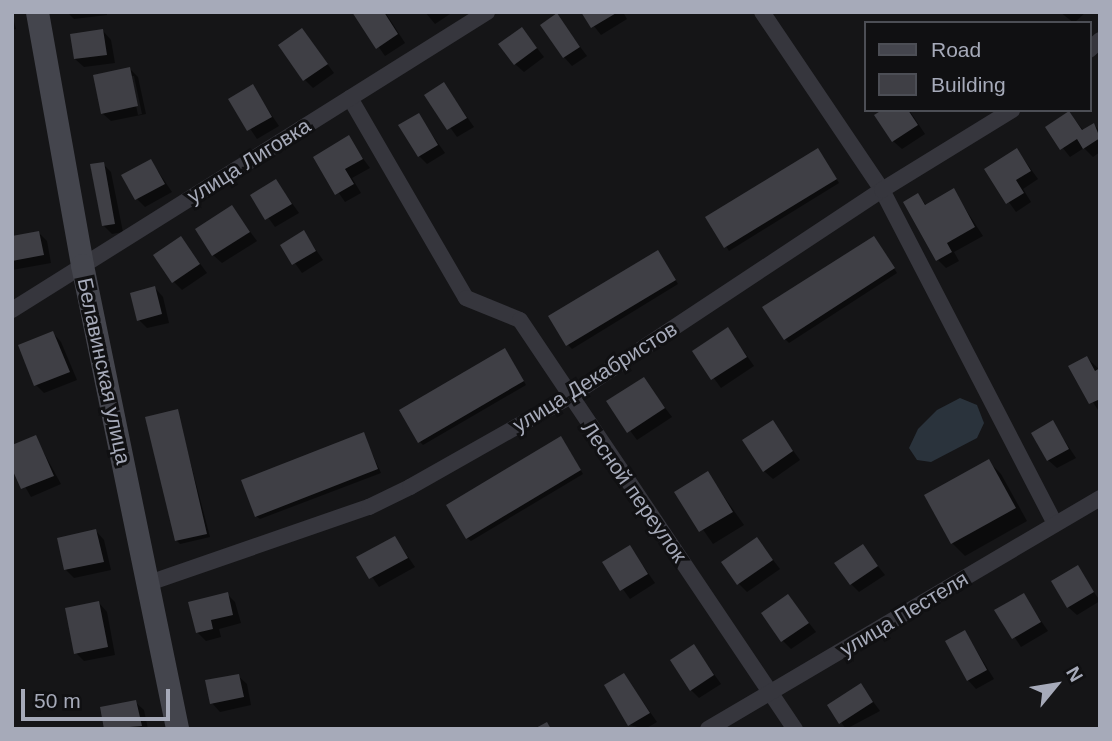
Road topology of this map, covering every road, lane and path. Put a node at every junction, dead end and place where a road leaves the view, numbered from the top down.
1 (37, 12) edge
2 (487, 12) edge
3 (762, 12) edge
4 (350, 98) junction
5 (1009, 112) edge
6 (881, 190) junction
7 (82, 265) junction
8 (12, 310) edge
9 (569, 397) junction
10 (1100, 498) edge
11 (1055, 524) junction
12 (149, 583) junction
13 (773, 692) junction
14 (177, 729) edge
15 (708, 729) edge
16 (795, 729) edge

1 - 7 main road, Белавинская улица
2 - 4 street, улица Лиговка
3 - 6 street
4 - 7 street, улица Лиговка
4 - 9 street, Лесной переулок
5 - 6 street, улица Декабристов
6 - 9 street, улица Декабристов
6 - 11 street
7 - 8 street, улица Лиговка
7 - 12 main road, Белавинская улица
9 - 12 street, улица Декабристов
9 - 13 street, Лесной переулок
10 - 11 street, улица Пестеля
11 - 13 street, улица Пестеля
12 - 14 main road, Белавинская улица
13 - 15 street, улица Пестеля
13 - 16 street, Лесной переулок

